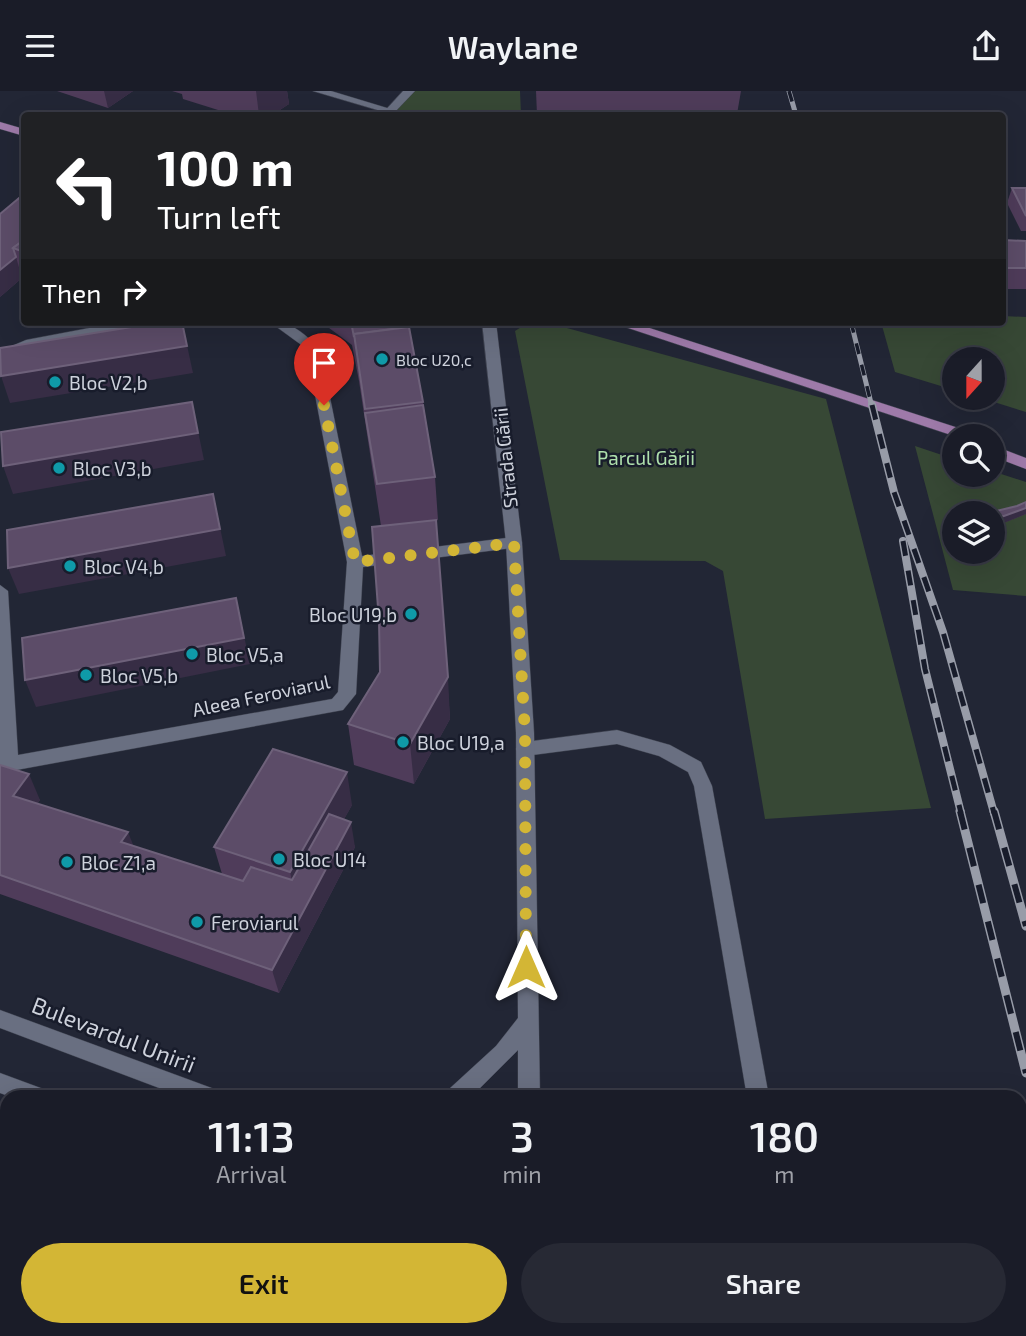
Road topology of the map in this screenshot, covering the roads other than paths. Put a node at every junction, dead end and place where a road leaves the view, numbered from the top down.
1 (319, 91) edge
2 (409, 91) edge
3 (386, 112) edge
4 (390, 112) edge
5 (0, 125) edge
6 (21, 132) edge
7 (121, 326) edge
8 (283, 326) edge
9 (489, 326) edge
10 (629, 326) edge
11 (0, 356) edge
12 (895, 412) junction
13 (942, 427) edge
14 (942, 430) edge
15 (1005, 447) edge
16 (1026, 454) edge
17 (1005, 455) edge
18 (1026, 464) edge
19 (514, 543) junction
20 (355, 562) junction
21 (0, 591) edge
22 (525, 749) junction
23 (5, 765) edge
24 (0, 1019) edge
25 (527, 1021) junction
26 (0, 1083) edge
27 (19, 1090) edge
28 (190, 1090) edge
29 (463, 1090) edge
30 (529, 1090) edge
31 (757, 1090) edge

1 - 3 street
2 - 4 street
5 - 6 main road
7 - 11 street
8 - 20 street, Aleea Feroviarul
9 - 19 street, Strada Gării
10 - 12 main road
12 - 13 main road
12 - 14 main road
15 - 16 main road
17 - 18 main road
19 - 20 street
19 - 22 street, Strada Gării
20 - 23 street, Aleea Feroviarul
21 - 23 street
22 - 25 street, Strada Gării
22 - 31 street
24 - 28 street, Bulevardul Unirii
25 - 29 street
25 - 30 street, Strada Gării
26 - 27 street

